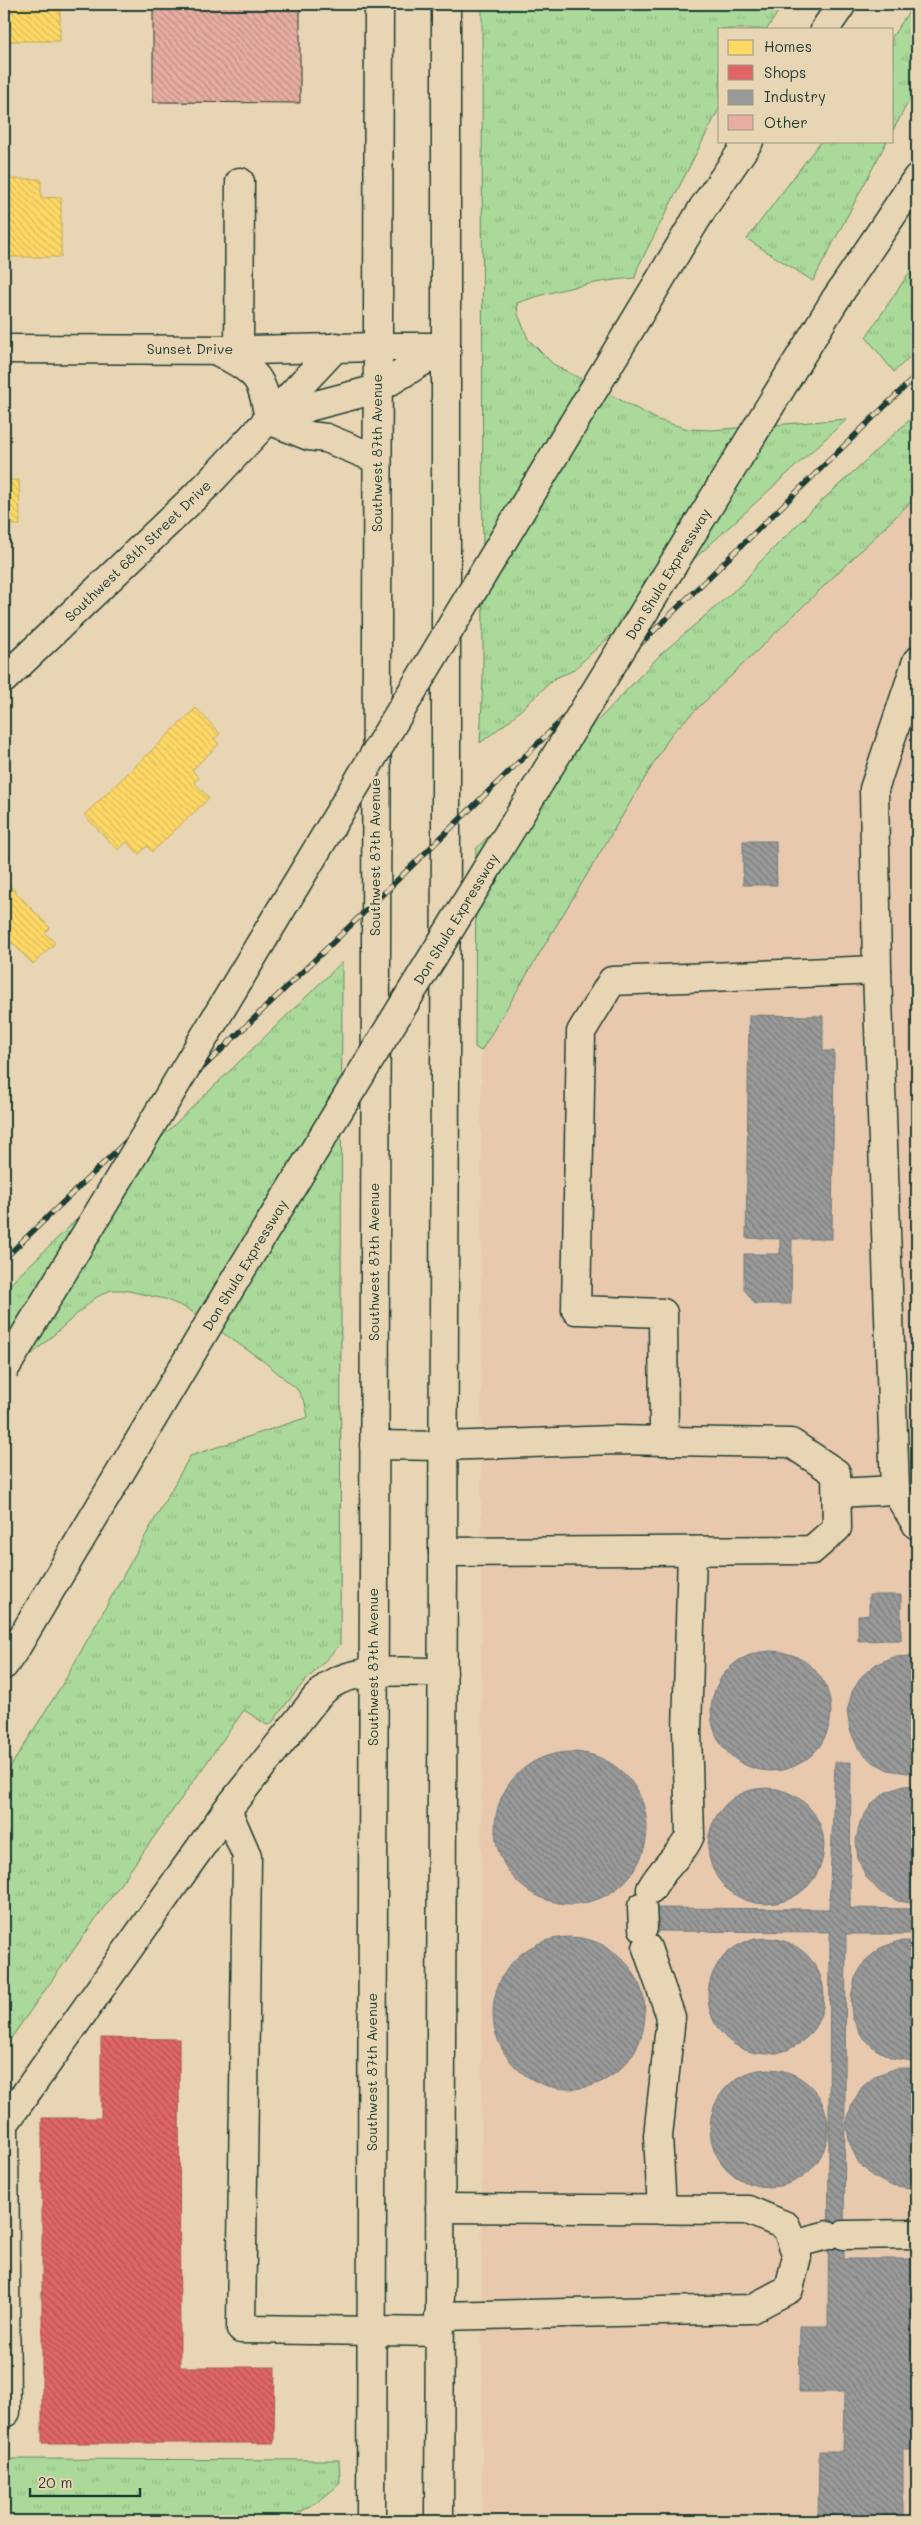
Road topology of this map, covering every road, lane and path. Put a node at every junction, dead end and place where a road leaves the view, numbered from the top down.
1 (379, 4) edge
2 (446, 4) edge
3 (842, 4) edge
4 (827, 28) edge
5 (748, 142) edge
6 (917, 178) edge
7 (240, 182) dead end
8 (376, 346) junction
9 (446, 347) junction
10 (336, 348) junction
11 (4, 349) edge
12 (227, 350) junction
13 (377, 389) junction
14 (269, 420) junction
15 (377, 458) junction
16 (917, 661) edge
17 (4, 679) edge
18 (877, 970) junction
19 (4, 1370) edge
20 (664, 1441) junction
21 (374, 1445) junction
22 (444, 1446) junction
23 (895, 1490) junction
24 (837, 1493) junction
25 (917, 1525) edge
26 (692, 1551) junction
27 (444, 1552) junction
28 (10, 1655) edge
29 (443, 1672) junction
30 (373, 1673) junction
31 (226, 1810) junction
32 (4, 2124) edge
33 (440, 2208) junction
34 (662, 2210) junction
35 (917, 2234) edge
36 (792, 2244) junction
37 (439, 2324) junction
38 (371, 2331) junction
39 (4, 2412) edge
40 (371, 2521) edge
41 (439, 2521) edge

1 - 8 main road, Southwest 87th Avenue
2 - 9 main road
3 - 4 main road
5 - 19 main road, bridge
6 - 28 main road, Don Shula Expressway, bridge
7 - 12 main road
8 - 9 main road, Sunset Drive
8 - 10 main road, Sunset Drive
8 - 13 main road, Southwest 87th Avenue
9 - 13 main road, Southwest 68th Street Drive
9 - 22 main road
10 - 12 main road, Sunset Drive
10 - 14 main road, Southwest 68th Street Drive
11 - 12 main road, Sunset Drive
12 - 14 main road
13 - 14 main road, Southwest 68th Street Drive
13 - 15 main road, Southwest 87th Avenue
14 - 15 main road
14 - 17 main road, Southwest 68th Street Drive
15 - 21 main road, Southwest 87th Avenue
16 - 18 main road
18 - 20 main road
18 - 23 main road
20 - 22 main road
20 - 24 main road
21 - 22 main road
21 - 30 main road, Southwest 87th Avenue
22 - 27 main road
23 - 24 main road
23 - 25 main road
24 - 26 main road
26 - 27 main road
26 - 34 main road
27 - 29 main road
29 - 30 main road
29 - 33 main road
30 - 31 main road
30 - 38 main road, Southwest 87th Avenue
31 - 32 main road
31 - 38 main road
32 - 39 main road
33 - 34 main road
33 - 37 main road
34 - 36 main road
35 - 36 main road
36 - 37 main road
37 - 38 main road
37 - 41 main road
38 - 40 main road, Southwest 87th Avenue

